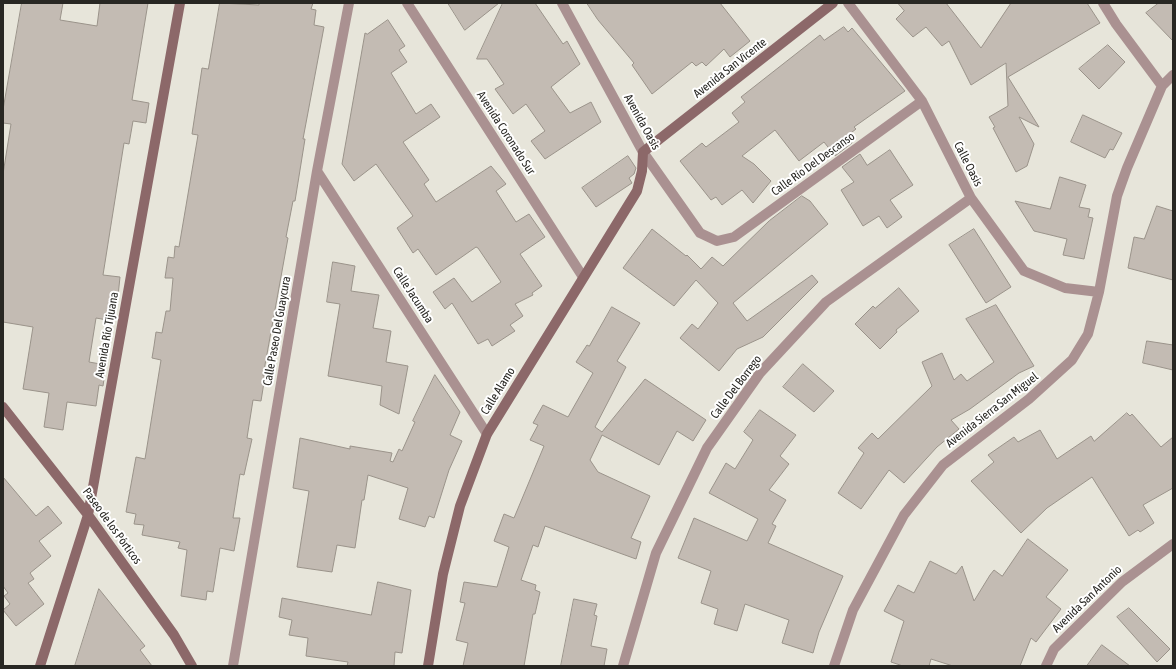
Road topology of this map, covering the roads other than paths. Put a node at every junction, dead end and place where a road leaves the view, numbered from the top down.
1 (180, 3) edge
2 (350, 3) edge
3 (407, 3) edge
4 (562, 3) edge
5 (833, 3) edge
6 (848, 3) edge
7 (1103, 3) edge
8 (1173, 75) edge
9 (1162, 86) junction
10 (922, 101) junction
11 (643, 152) junction
12 (318, 171) junction
13 (971, 198) junction
14 (716, 240) joint
15 (583, 277) junction
16 (1099, 292) junction
17 (3, 407) edge
18 (486, 434) junction
19 (88, 515) junction
20 (1173, 544) edge
21 (232, 665) edge
22 (40, 666) edge
23 (192, 666) edge
24 (428, 666) edge
25 (623, 666) edge
26 (834, 666) edge
27 (1046, 666) edge

1 - 19 street, Avenida Río Tijuana
2 - 12 street, Calle Paseo Del Guaycura
3 - 15 street, Avenida Coronado Sur
4 - 11 street, Avenida Oasis
5 - 11 street, Avenida San Vicente
6 - 10 street, Calle Oasis
7 - 9 street
8 - 9 street, Avenida Sierra San Miguel
9 - 16 street, Avenida Sierra San Miguel
10 - 13 street, Calle Oasis
10 - 14 street, Calle Río Del Descanso
11 - 14 street, Avenida Oasis
11 - 15 street, Calle Alamo
12 - 18 street, Calle Jacumba
12 - 21 street, Calle Paseo Del Guaycura
13 - 16 street, Calle Oasis
13 - 25 street, Calle Del Borrego
15 - 18 street, Calle Alamo
16 - 26 street, Avenida Sierra San Miguel
17 - 19 street, Paseo de los Pórticos
18 - 24 street, Calle Alamo
19 - 22 street, Avenida Río Tijuana
19 - 23 street, Paseo de los Pórticos
20 - 27 street, Avenida San Antonio

